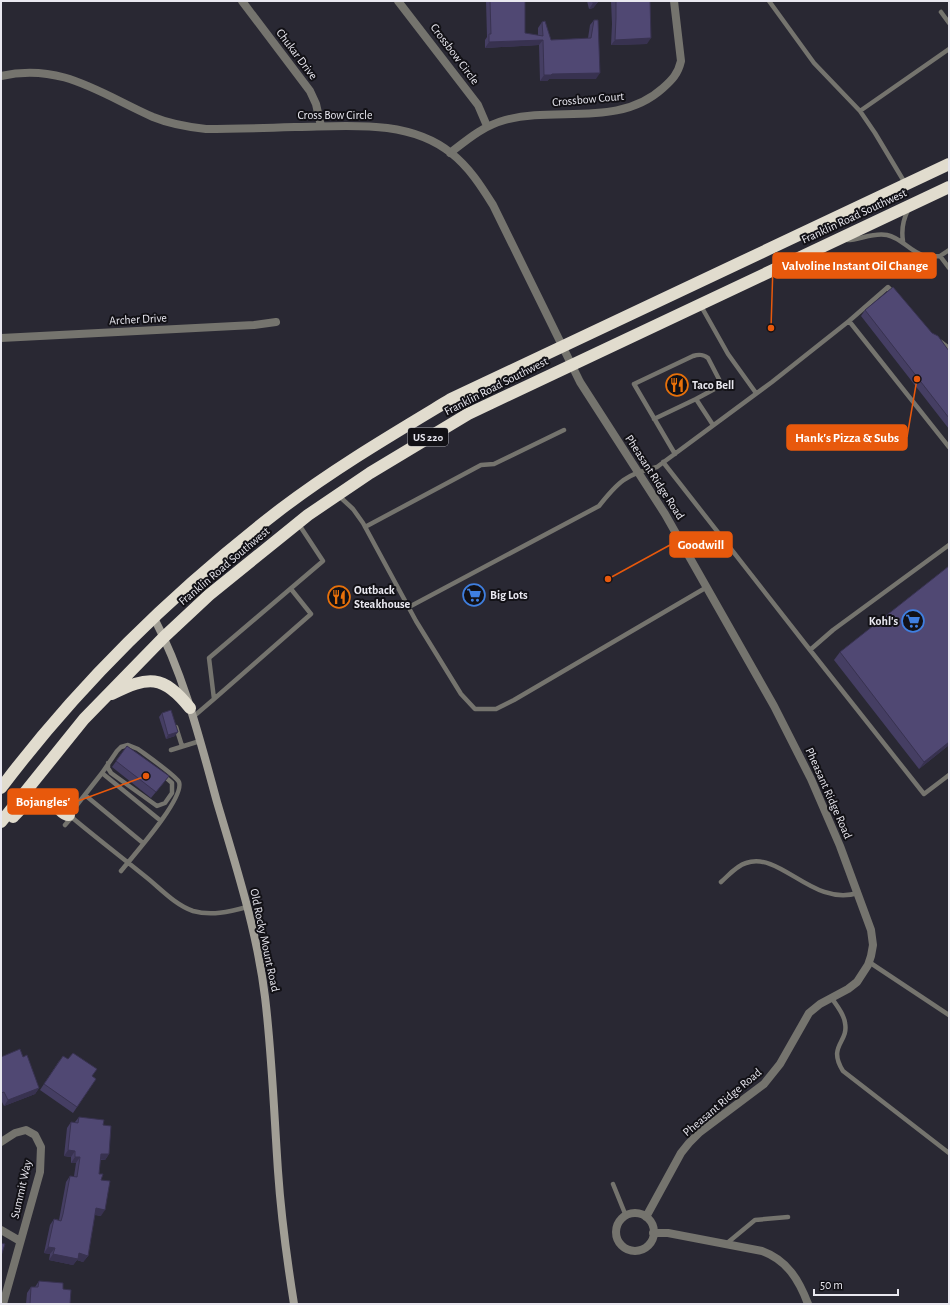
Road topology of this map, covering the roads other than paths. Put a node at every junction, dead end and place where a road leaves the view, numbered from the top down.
1 (242, 1) edge
2 (398, 1) edge
3 (674, 1) edge
4 (769, 1) edge
5 (941, 12) dead end
6 (949, 23) edge
7 (949, 49) edge
8 (1, 76) edge
9 (860, 112) junction
10 (321, 126) junction
11 (487, 126) junction
12 (450, 153) junction
13 (949, 164) edge
14 (906, 184) junction
15 (949, 187) edge
16 (910, 205) junction
17 (837, 240) junction
18 (903, 241) junction
19 (949, 250) edge
20 (940, 256) junction
21 (949, 268) edge
22 (898, 298) edge
23 (700, 304) junction
24 (849, 321) junction
25 (276, 322) dead end
26 (1, 338) edge
27 (937, 340) edge
28 (563, 345) junction
29 (949, 348) edge
30 (572, 364) junction
31 (756, 393) junction
32 (696, 399) junction
33 (654, 419) junction
34 (713, 425) junction
35 (564, 430) dead end
36 (949, 446) edge
37 (675, 454) junction
38 (663, 462) junction
39 (636, 472) junction
40 (338, 495) junction
41 (298, 523) junction
42 (365, 527) junction
43 (949, 545) edge
44 (707, 587) junction
45 (291, 589) junction
46 (409, 607) junction
47 (154, 618) junction
48 (164, 637) junction
49 (810, 650) junction
50 (104, 698) junction
51 (214, 699) junction
52 (191, 712) junction
53 (175, 724) edge
54 (200, 741) junction
55 (182, 746) junction
56 (119, 749) junction
57 (171, 750) dead end
58 (108, 763) junction
59 (102, 773) junction
60 (949, 775) edge
61 (1, 788) edge
62 (85, 795) junction
63 (69, 819) junction
64 (161, 821) junction
65 (1, 822) edge
66 (1, 829) edge
67 (144, 843) junction
68 (128, 862) junction
69 (121, 871) dead end
70 (721, 882) dead end
71 (858, 893) junction
72 (247, 907) junction
73 (869, 962) junction
74 (831, 997) junction
75 (949, 1015) edge
76 (1, 1142) edge
77 (949, 1153) edge
78 (613, 1184) dead end
79 (626, 1216) junction
80 (646, 1217) junction
81 (788, 1217) dead end
82 (1, 1230) edge
83 (654, 1233) junction
84 (20, 1241) junction
85 (726, 1244) junction
86 (3, 1304) edge
87 (294, 1304) edge
88 (808, 1304) edge

1 - 10 street, Chukar Drive
2 - 11 street, Crossbow Circle
3 - 11 street, Crossbow Court
4 - 9 lane
5 - 6 lane
7 - 9 lane
8 - 10 street, Cross Bow Circle
9 - 14 lane
10 - 12 street, Cross Bow Circle
11 - 12 street, Crossbow Court
12 - 28 street, Cross Bow Circle
13 - 14 highway, Franklin Road Southwest / US 220
14 - 28 highway, Franklin Road Southwest / US 220
15 - 16 highway, Franklin Road Southwest / US 220
16 - 17 highway, Franklin Road Southwest / US 220
16 - 18 lane
17 - 18 lane
17 - 23 highway, Franklin Road Southwest / US 220
18 - 20 lane
19 - 20 lane
20 - 21 lane
22 - 24 lane
23 - 30 highway, Franklin Road Southwest / US 220
23 - 31 lane
24 - 31 lane
24 - 36 lane
25 - 26 street, Archer Drive
27 - 29 lane
28 - 30 street, Pheasant Ridge Road
28 - 47 highway, Franklin Road Southwest / US 220
30 - 39 street, Pheasant Ridge Road
30 - 40 highway, Franklin Road Southwest / US 220
31 - 34 lane
32 - 33 lane
32 - 33 lane
32 - 34 lane
33 - 37 lane
34 - 37 lane
35 - 42 lane
37 - 38 lane
38 - 39 lane
38 - 49 lane
39 - 44 street, Pheasant Ridge Road
39 - 46 lane
40 - 41 highway, Franklin Road Southwest / US 220
40 - 42 lane
41 - 45 lane
41 - 48 highway, Franklin Road Southwest / US 220
42 - 46 lane
43 - 49 lane
44 - 46 lane
44 - 71 street, Pheasant Ridge Road
45 - 51 lane
45 - 51 lane
47 - 48 street, Old Rocky Mount Road
47 - 61 highway, Franklin Road Southwest / US 220
48 - 50 highway, Franklin Road Southwest / US 220
48 - 52 street, Old Rocky Mount Road
49 - 60 lane
50 - 52 highway
50 - 65 highway, Franklin Road Southwest / US 220
51 - 52 lane
52 - 54 street, Old Rocky Mount Road
53 - 55 lane
54 - 55 lane
54 - 72 street, Old Rocky Mount Road
55 - 57 lane
56 - 58 lane
56 - 58 lane
56 - 64 lane
58 - 59 lane
59 - 62 lane
59 - 64 lane
62 - 63 lane
62 - 67 lane
63 - 66 highway
63 - 68 lane
64 - 67 lane
67 - 68 lane
68 - 69 lane
68 - 72 lane
70 - 71 lane
71 - 73 street, Pheasant Ridge Road
72 - 87 street, Old Rocky Mount Road
73 - 74 street, Pheasant Ridge Road
73 - 75 lane
74 - 77 lane
74 - 80 street, Pheasant Ridge Road
76 - 84 street, Summit Way
78 - 79 lane
79 - 80 street
79 - 83 street
80 - 83 street
81 - 85 lane
82 - 84 street, Summit Way
83 - 85 street
84 - 86 street, Summit Way
85 - 88 street

